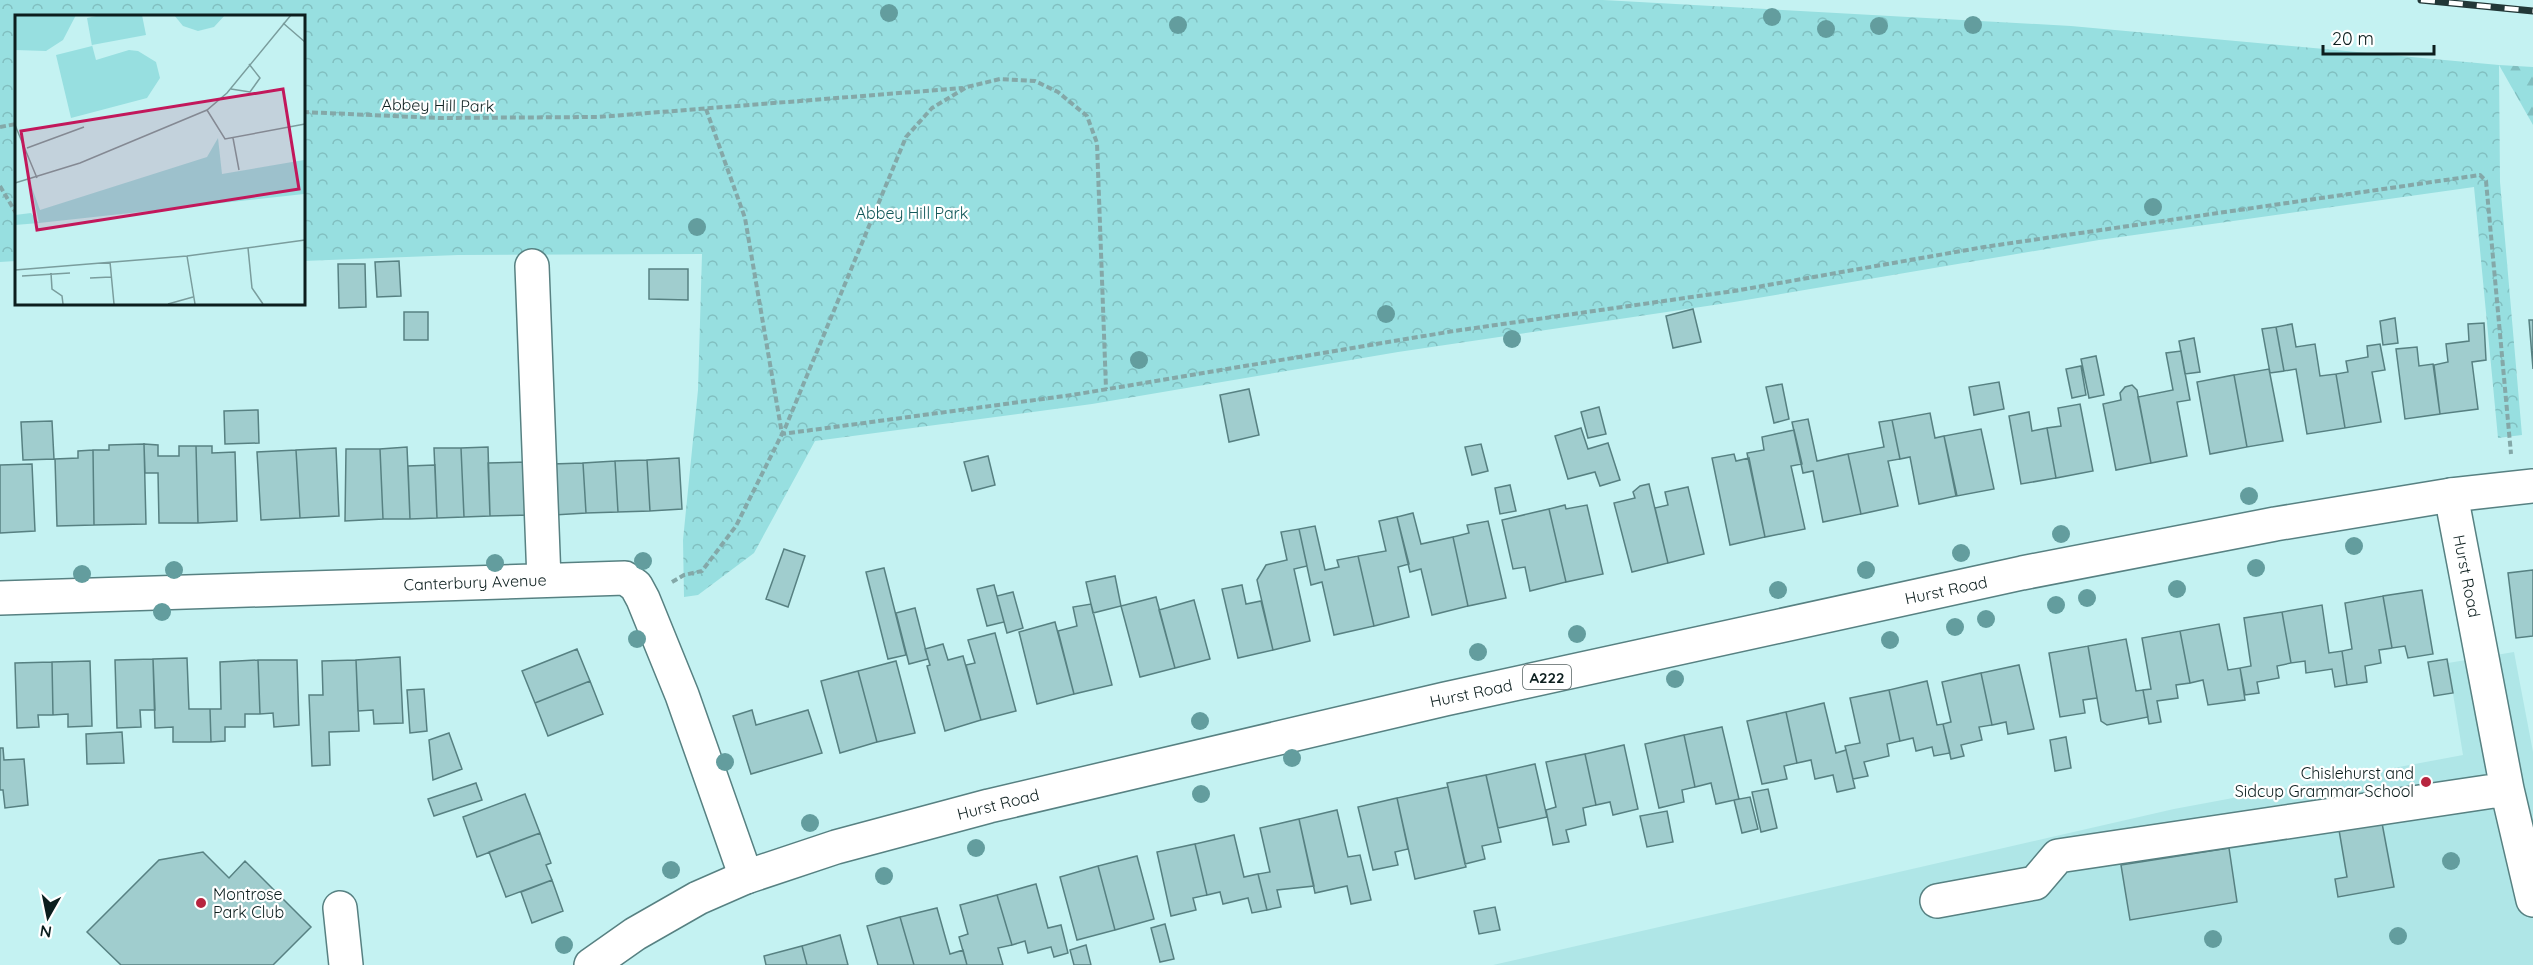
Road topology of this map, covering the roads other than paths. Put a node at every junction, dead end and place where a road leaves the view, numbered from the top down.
1 (532, 266) dead end
2 (2523, 487) edge
3 (2451, 495) junction
4 (544, 580) junction
5 (0, 598) edge
6 (2507, 789) junction
7 (746, 877) junction
8 (2533, 900) edge
9 (1937, 901) dead end
10 (340, 908) dead end
11 (346, 965) edge
12 (591, 965) edge

1 - 4 main road
2 - 3 main road, Hurst Road / A222
3 - 6 main road, Hurst Road
3 - 7 main road, Hurst Road / A222
4 - 5 main road, Canterbury Avenue
4 - 7 main road, Canterbury Avenue
6 - 8 main road, Hurst Road
6 - 9 main road
7 - 12 main road, Hurst Road / A222
10 - 11 main road

